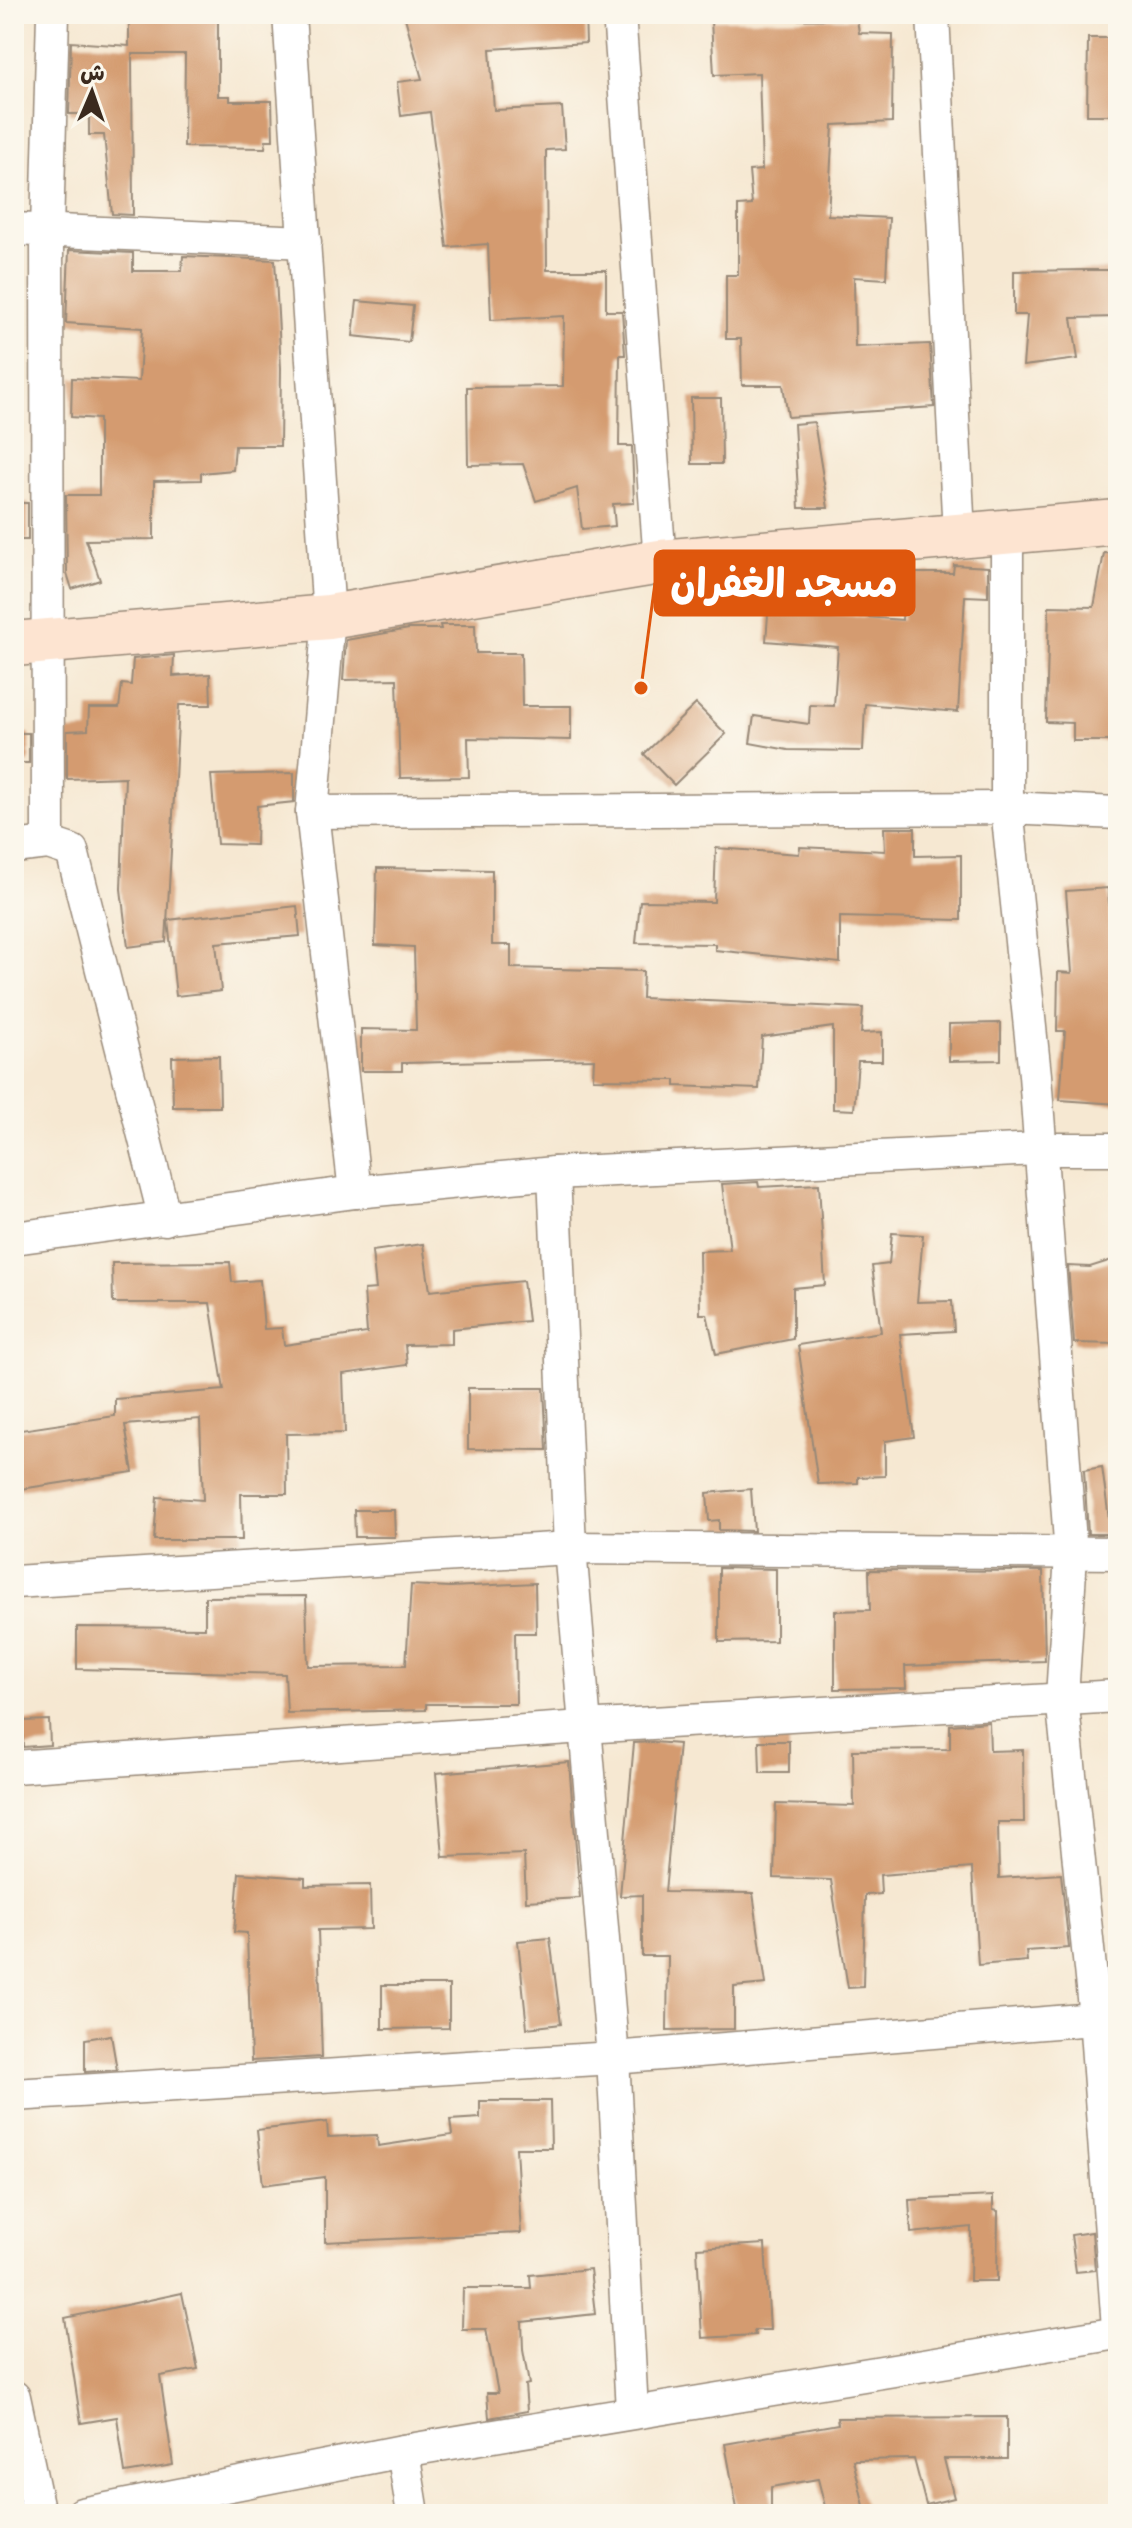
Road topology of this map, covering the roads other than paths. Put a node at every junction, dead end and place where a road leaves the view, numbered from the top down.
1 (53, 14) edge
2 (289, 14) edge
3 (619, 14) edge
4 (933, 14) edge
5 (14, 229) edge
6 (47, 230) junction
7 (305, 242) junction
8 (1118, 522) edge
9 (1007, 532) junction
10 (959, 535) junction
11 (660, 562) junction
12 (329, 617) junction
13 (30, 642) edge
14 (1007, 808) junction
15 (312, 812) junction
16 (1118, 813) edge
17 (48, 843) junction
18 (14, 847) edge
19 (1039, 1149) junction
20 (1118, 1149) edge
21 (554, 1173) junction
22 (355, 1192) junction
23 (165, 1219) junction
24 (14, 1238) edge
25 (570, 1548) junction
26 (1118, 1553) edge
27 (1071, 1555) junction
28 (14, 1582) edge
29 (1118, 1696) edge
30 (1062, 1697) junction
31 (583, 1727) junction
32 (14, 1767) edge
33 (1107, 2017) edge
34 (613, 2058) junction
35 (14, 2095) edge
36 (1118, 2330) edge
37 (14, 2397) edge
38 (632, 2411) junction
39 (403, 2451) junction
40 (39, 2514) edge
41 (82, 2514) edge
42 (413, 2514) edge

1 - 6 street
2 - 7 street
3 - 11 street
4 - 10 street
5 - 6 street
6 - 7 street
6 - 13 street
7 - 12 street
8 - 9 street
9 - 10 street
9 - 14 street
10 - 11 street
11 - 12 street
12 - 13 street
12 - 15 street
13 - 17 street
14 - 15 street
14 - 16 street
14 - 19 street
15 - 22 street
17 - 18 street
17 - 23 street
19 - 20 street
19 - 21 street
19 - 27 street
21 - 22 street
21 - 25 street
22 - 23 street
23 - 24 street
25 - 27 street
25 - 28 street
25 - 31 street
26 - 27 street
27 - 30 street
29 - 30 street
30 - 31 street
30 - 33 street
31 - 32 street
31 - 34 street
33 - 34 street
33 - 36 street
34 - 35 street
34 - 38 street
36 - 38 street
37 - 40 street
38 - 39 street
39 - 41 street
39 - 42 street

